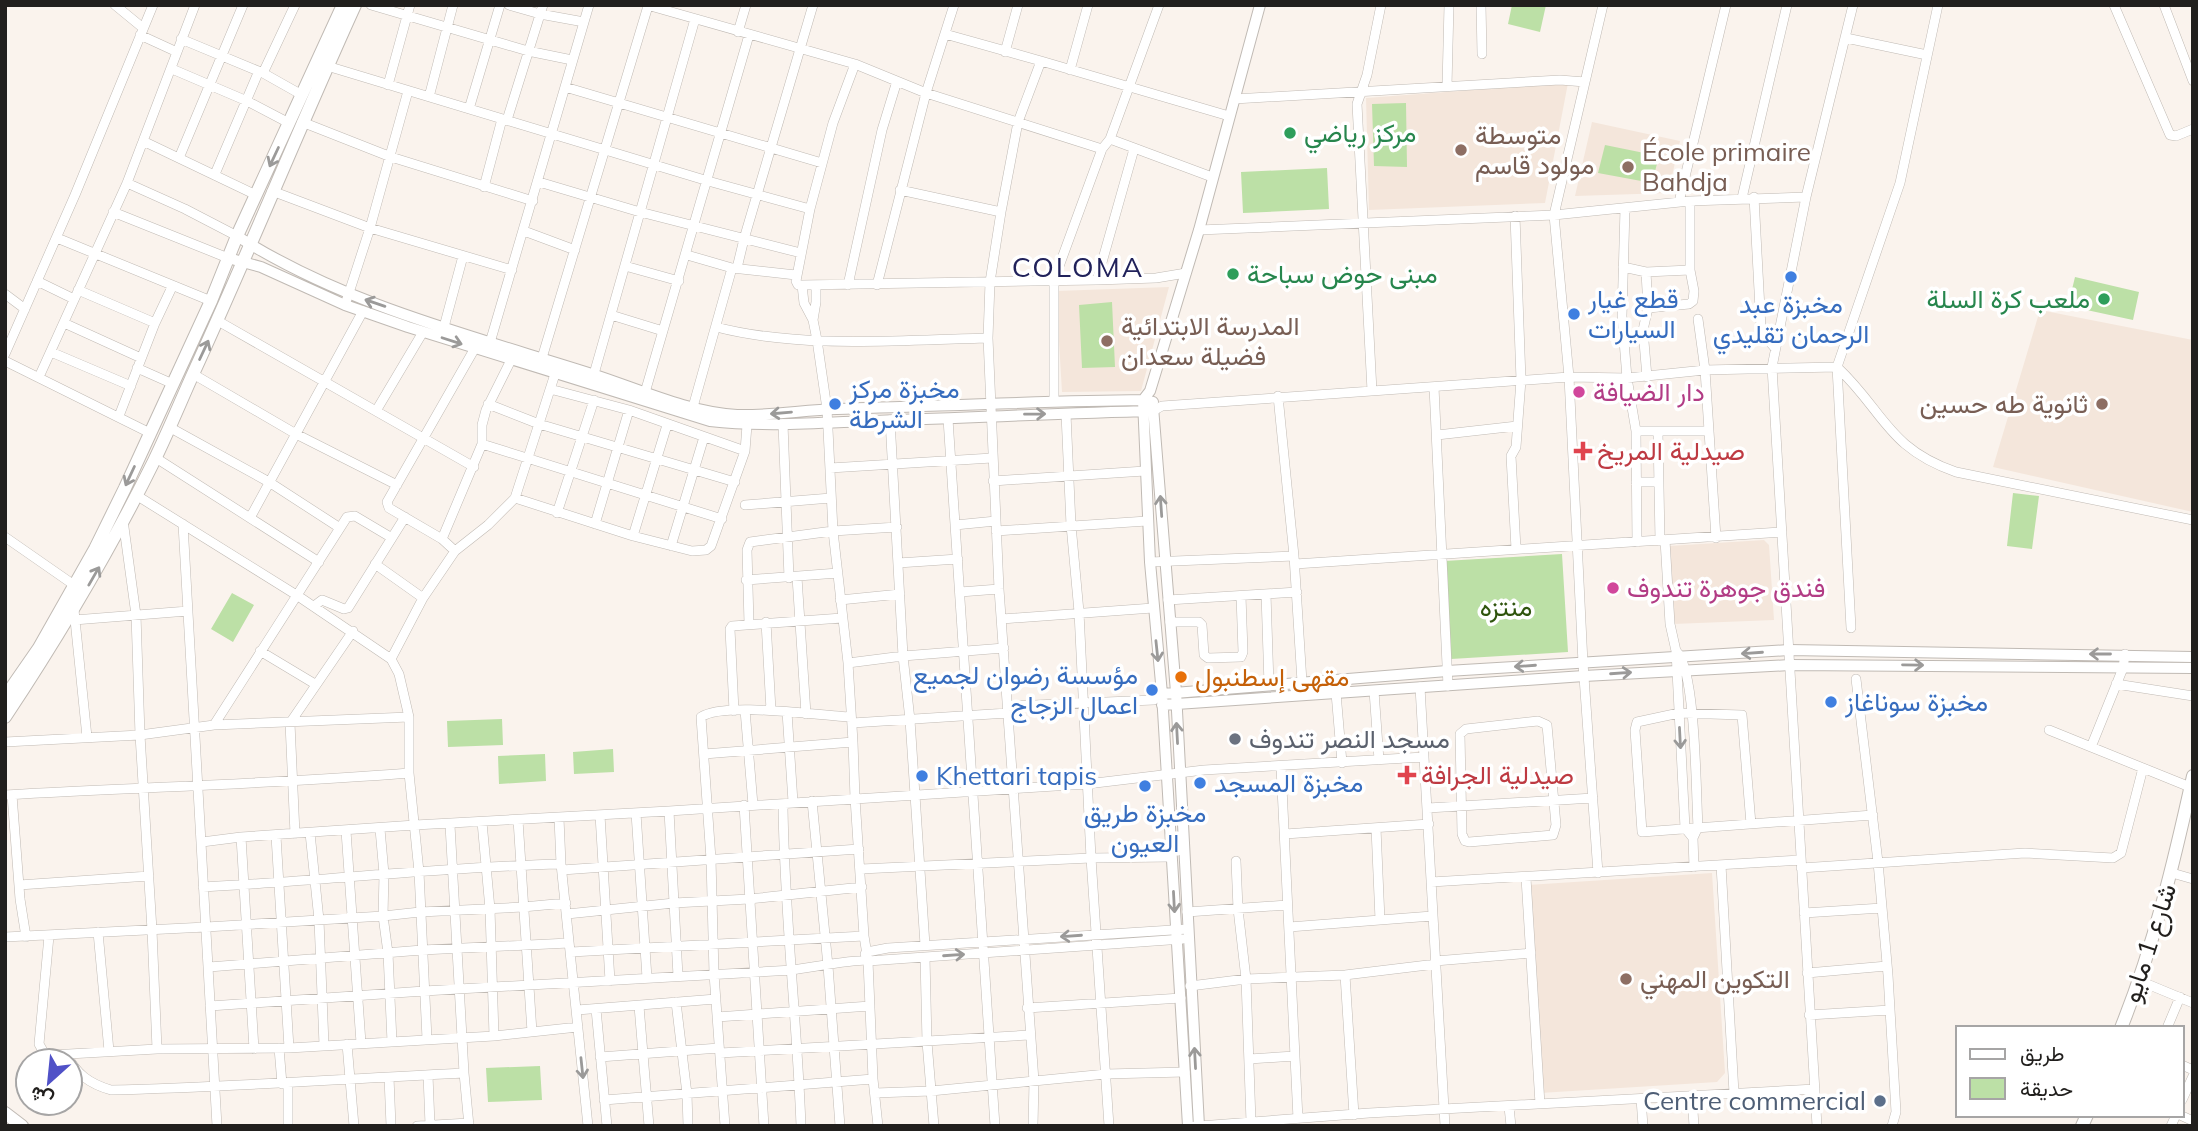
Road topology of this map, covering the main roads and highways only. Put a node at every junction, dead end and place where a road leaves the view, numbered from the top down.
1 (342, 5) edge
2 (355, 5) edge
3 (295, 122) junction
4 (5, 697) edge
5 (5, 717) edge
6 (2192, 781) edge
7 (2122, 1026) edge
8 (5, 1113) edge
9 (22, 1126) edge

1 - 3 main road
2 - 3 main road
3 -> 4 main road
5 -> 3 main road
6 - 7 main road, شارع 1 مايو
8 - 9 main road

